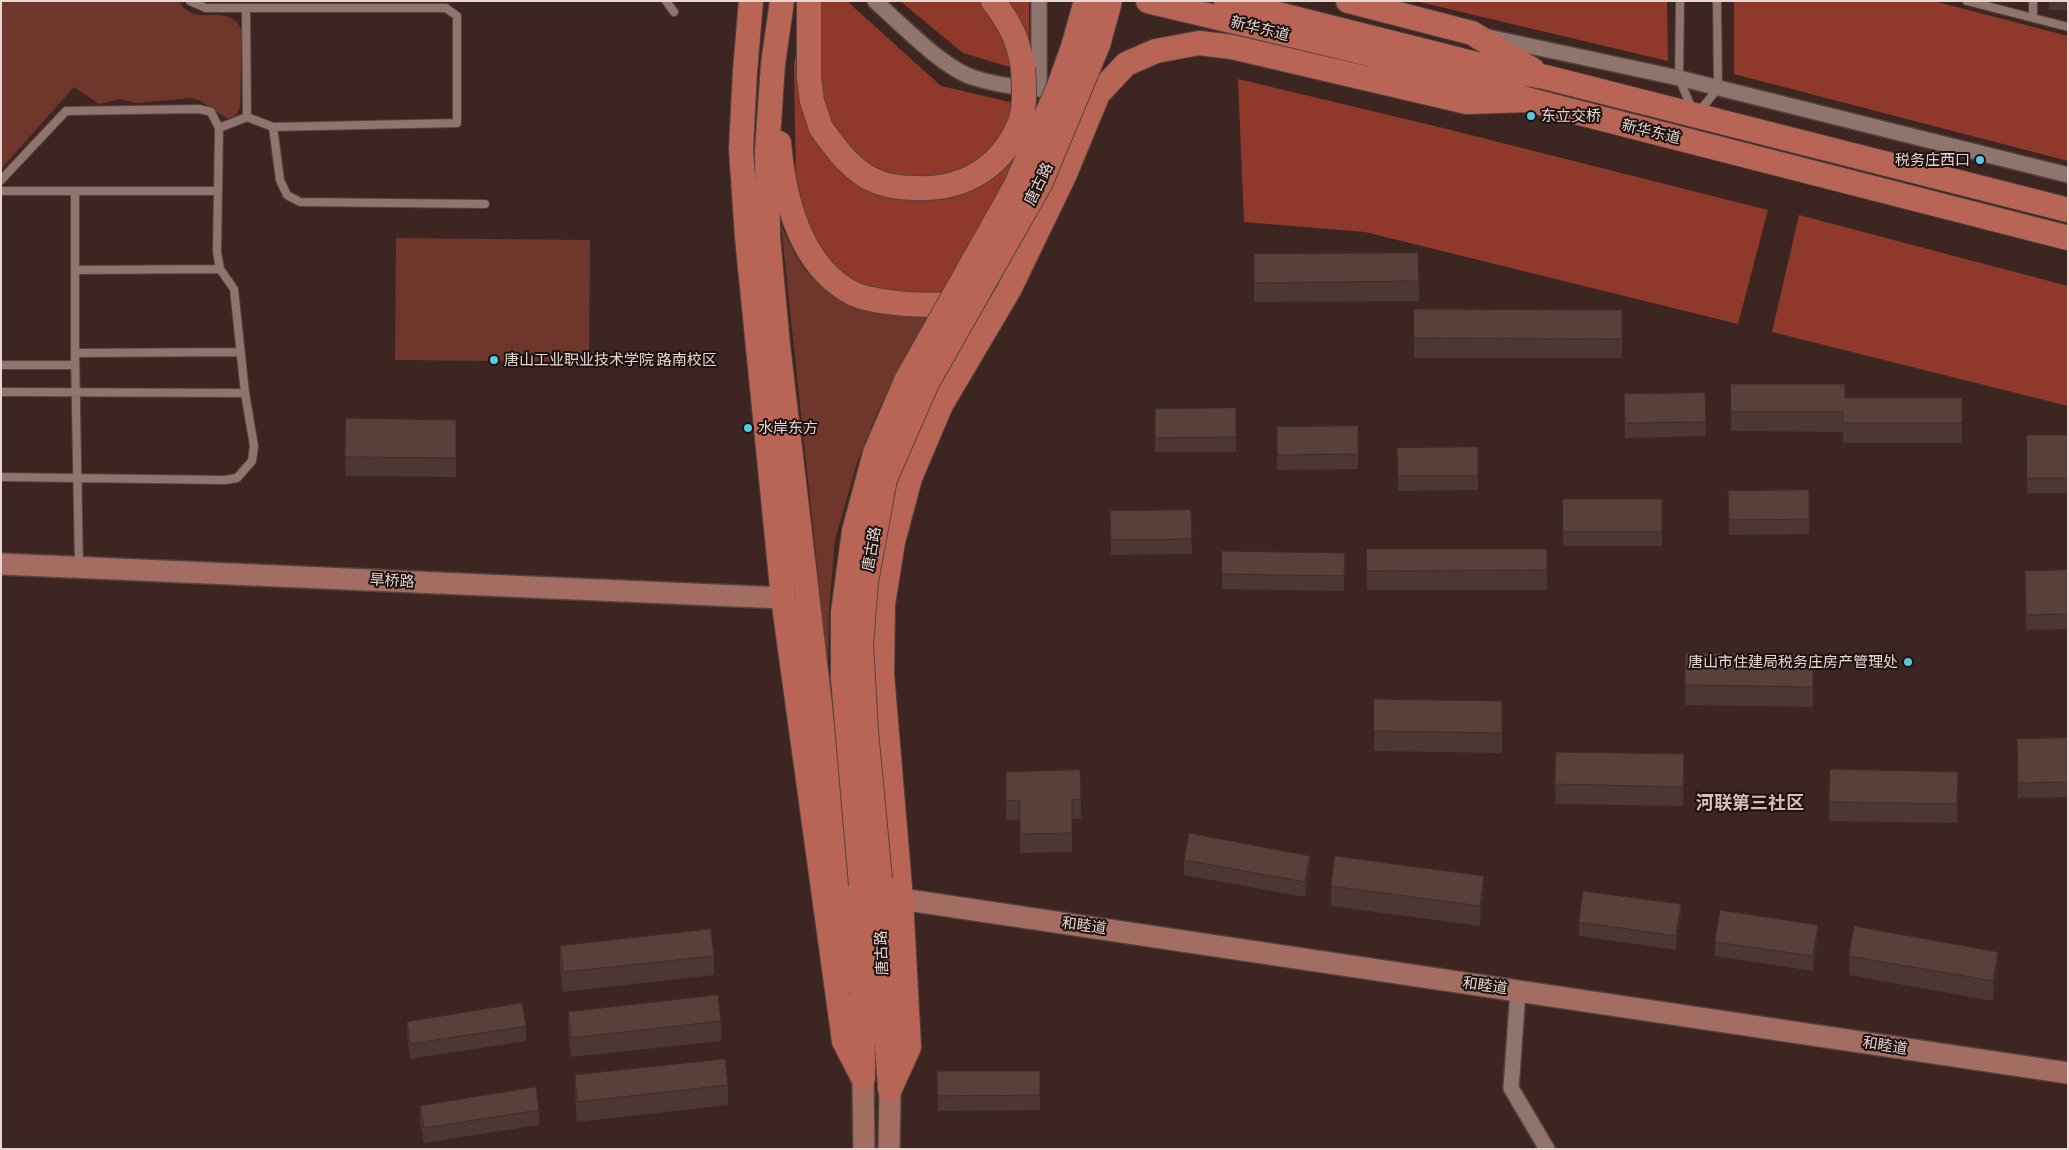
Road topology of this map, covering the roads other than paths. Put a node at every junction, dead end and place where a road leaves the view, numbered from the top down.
1 (190, 1) edge
2 (666, 1) edge
3 (751, 1) edge
4 (782, 1) edge
5 (809, 1) edge
6 (875, 1) edge
7 (993, 1) edge
8 (1039, 1) edge
9 (1086, 1) edge
10 (1110, 1) edge
11 (1148, 1) edge
12 (1226, 1) edge
13 (1348, 1) edge
14 (1680, 1) edge
15 (1717, 1) edge
16 (1967, 1) edge
17 (2033, 1) edge
18 (246, 9) junction
19 (674, 12) dead end
20 (2033, 18) junction
21 (2068, 27) edge
22 (1472, 33) junction
23 (1345, 40) junction
24 (773, 64) junction
25 (1545, 77) junction
26 (1679, 78) junction
27 (1718, 88) junction
28 (1038, 89) junction
29 (1098, 94) junction
30 (1529, 100) junction
31 (247, 117) junction
32 (1695, 117) junction
33 (273, 127) junction
34 (219, 128) junction
35 (2068, 175) edge
36 (1, 180) edge
37 (1, 191) edge
38 (218, 191) junction
39 (75, 192) junction
40 (485, 204) dead end
41 (2068, 210) edge
42 (2068, 238) edge
43 (220, 269) junction
44 (75, 270) junction
45 (1009, 290) junction
46 (240, 352) junction
47 (75, 353) junction
48 (75, 365) junction
49 (1, 366) edge
50 (76, 391) junction
51 (1, 392) edge
52 (245, 393) junction
53 (1, 477) edge
54 (77, 478) junction
55 (1, 564) edge
56 (79, 567) junction
57 (783, 598) junction
58 (861, 885) junction
59 (901, 899) junction
60 (1518, 991) junction
61 (2068, 1073) edge
62 (863, 1078) junction
63 (890, 1089) junction
64 (864, 1149) edge
65 (889, 1149) edge
66 (1547, 1149) edge

1 - 18 lane
2 - 19 lane
3 - 57 main road
4 - 24 main road, 唐古路
5 - 7 main road, bridge
6 - 28 street
8 - 28 street
9 - 58 main road, bridge
10 - 58 main road, 唐古路, bridge
11 - 23 main road, 新华东道
12 - 23 main road, 新华东道
13 - 22 main road
14 - 26 lane
15 - 27 lane
16 - 20 lane
17 - 20 lane
18 - 31 lane
18 - 33 lane
20 - 21 lane
22 - 25 main road
22 - 26 street
23 - 25 main road, 新华东道
23 - 30 main road, 新华东道
24 - 45 main road
24 - 58 main road, 唐古路
25 - 32 main road, 新华东道
26 - 27 street
26 - 32 lane
27 - 32 lane
27 - 35 street
28 - 29 street
29 - 30 main road
29 - 45 main road
30 - 42 main road, 新华东道
31 - 33 lane
31 - 34 lane
32 - 41 main road, 新华东道
33 - 40 lane
34 - 36 lane
34 - 38 lane
37 - 39 lane
38 - 39 lane
38 - 43 lane
39 - 44 lane
43 - 44 lane
43 - 46 lane
44 - 47 lane
45 - 59 main road
46 - 47 lane
46 - 52 lane
47 - 48 lane
48 - 49 lane
48 - 50 lane
50 - 51 lane
50 - 52 lane
50 - 54 lane
52 - 54 lane
53 - 54 lane
54 - 56 lane
55 - 56 street, 旱桥路
56 - 57 street, 旱桥路
57 - 62 main road
58 - 62 main road
58 - 63 main road, 唐古路
59 - 60 street, 和睦道
59 - 63 main road
60 - 61 street, 和睦道
60 - 66 street
62 - 64 street
63 - 65 street, 唐古路

